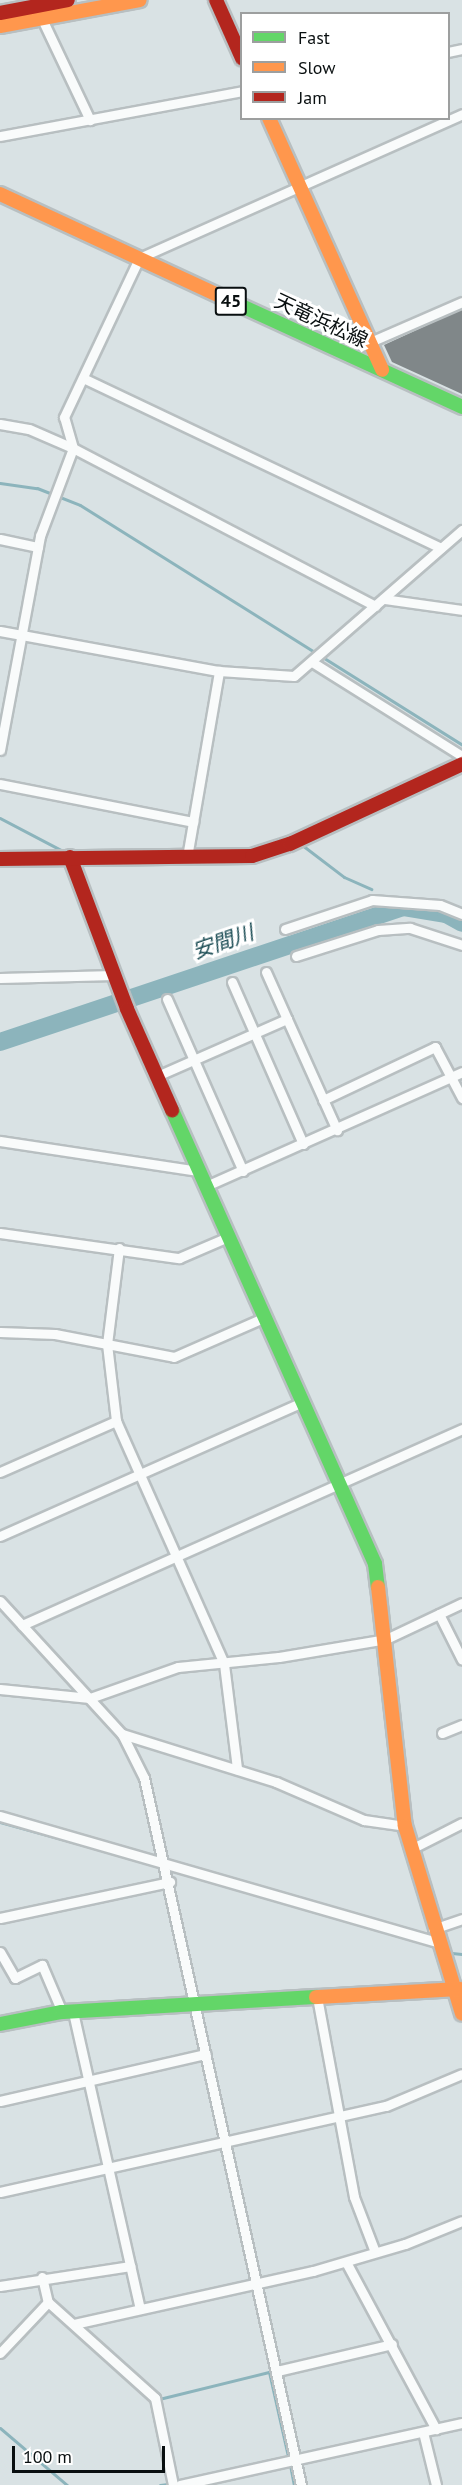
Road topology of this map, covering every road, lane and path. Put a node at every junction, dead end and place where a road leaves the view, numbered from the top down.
1 (68, 0) edge
2 (140, 0) edge
3 (216, 0) edge
4 (38, 8) edge
5 (0, 12) edge
6 (0, 26) edge
7 (240, 54) edge
8 (240, 91) edge
9 (90, 120) junction
10 (269, 120) edge
11 (448, 120) edge
12 (0, 136) edge
13 (298, 185) junction
14 (0, 195) edge
15 (139, 258) junction
16 (462, 302) edge
17 (370, 342) junction
18 (382, 370) junction
19 (82, 378) junction
20 (462, 407) edge
21 (0, 424) edge
22 (73, 448) junction
23 (462, 530) edge
24 (0, 539) edge
25 (38, 547) junction
26 (441, 548) junction
27 (384, 599) junction
28 (375, 606) junction
29 (462, 610) edge
30 (0, 631) edge
31 (21, 635) junction
32 (313, 661) junction
33 (219, 671) junction
34 (0, 750) edge
35 (462, 756) edge
36 (462, 764) edge
37 (0, 784) edge
38 (193, 822) junction
39 (70, 857) junction
40 (187, 857) junction
41 (0, 859) edge
42 (462, 914) edge
43 (285, 929) dead end
44 (462, 945) edge
45 (296, 956) dead end
46 (266, 972) dead end
47 (0, 978) edge
48 (116, 981) junction
49 (232, 982) dead end
50 (167, 999) dead end
51 (287, 1019) junction
52 (255, 1034) junction
53 (194, 1059) junction
54 (462, 1072) edge
55 (157, 1076) junction
56 (450, 1078) junction
57 (462, 1098) edge
58 (324, 1100) junction
59 (337, 1130) junction
60 (0, 1141) edge
61 (303, 1144) junction
62 (199, 1171) junction
63 (243, 1171) junction
64 (206, 1186) junction
65 (0, 1233) edge
66 (228, 1237) junction
67 (119, 1248) junction
68 (263, 1318) junction
69 (0, 1332) edge
70 (107, 1344) junction
71 (302, 1402) junction
72 (116, 1421) junction
73 (462, 1430) edge
74 (0, 1472) edge
75 (141, 1474) junction
76 (337, 1484) junction
77 (0, 1536) edge
78 (177, 1556) junction
79 (0, 1601) edge
80 (462, 1603) edge
81 (439, 1614) junction
82 (22, 1625) junction
83 (386, 1639) junction
84 (462, 1660) edge
85 (224, 1664) junction
86 (0, 1689) edge
87 (90, 1698) junction
88 (462, 1725) edge
89 (442, 1733) dead end
90 (122, 1734) junction
91 (237, 1769) junction
92 (0, 1816) edge
93 (462, 1823) edge
94 (405, 1826) junction
95 (411, 1849) junction
96 (165, 1864) junction
97 (170, 1882) junction
98 (0, 1918) edge
99 (462, 1919) edge
100 (435, 1936) junction
101 (0, 1952) edge
102 (458, 1989) edge
103 (317, 1997) junction
104 (195, 2003) junction
105 (68, 2012) junction
106 (462, 2014) edge
107 (0, 2024) edge
108 (206, 2054) junction
109 (462, 2074) edge
110 (89, 2082) junction
111 (0, 2101) edge
112 (342, 2115) junction
113 (225, 2142) junction
114 (108, 2167) junction
115 (0, 2192) edge
116 (462, 2221) edge
117 (375, 2252) junction
118 (346, 2262) junction
119 (130, 2266) junction
120 (42, 2277) junction
121 (256, 2283) junction
122 (0, 2286) edge
123 (48, 2301) junction
124 (140, 2309) junction
125 (74, 2324) junction
126 (392, 2344) junction
127 (0, 2353) edge
128 (277, 2371) junction
129 (462, 2423) edge
130 (436, 2429) junction
131 (423, 2432) junction
132 (295, 2459) junction
133 (173, 2485) edge
134 (180, 2485) edge
135 (301, 2485) edge
136 (436, 2485) edge

1 - 4 street
2 - 4 street
3 - 7 street
4 - 5 street
4 - 6 street
4 - 9 street
8 - 9 street
9 - 12 street
10 - 13 street
11 - 13 street
13 - 15 street
13 - 17 street
14 - 15 street, 天竜浜松線 / 45
15 - 18 street, 天竜浜松線 / 45
15 - 19 street
16 - 17 street
17 - 18 street
18 - 20 street, 天竜浜松線 / 45
19 - 22 street
19 - 26 street
21 - 22 street
22 - 25 street
22 - 28 street
23 - 26 street
24 - 25 street
25 - 31 street
26 - 27 street
27 - 28 street
27 - 29 street
28 - 32 street
30 - 31 street
31 - 33 street
31 - 34 street
32 - 33 street
32 - 35 street
33 - 38 street
36 - 40 street
37 - 38 street
38 - 40 street
39 - 40 street
39 - 41 street
39 - 48 street
42 - 43 street
44 - 45 street
46 - 51 street
47 - 48 street
48 - 55 street
49 - 52 street
50 - 53 street
51 - 52 street
51 - 58 street
52 - 53 street
52 - 61 street
53 - 55 street
53 - 63 street
54 - 56 street
55 - 62 street
56 - 57 street
56 - 58 street
56 - 59 street
58 - 59 street
59 - 61 street
60 - 62 street
61 - 63 street
62 - 64 street
63 - 64 street
64 - 66 street
65 - 67 street
66 - 67 street
66 - 68 street
67 - 70 street
68 - 70 street
68 - 71 street
69 - 70 street
70 - 72 street
71 - 75 street
71 - 76 street
72 - 74 street
72 - 75 street
73 - 76 street
75 - 77 street
75 - 78 street
76 - 78 street
76 - 83 street
78 - 82 street
78 - 85 street
79 - 82 street
80 - 81 street
81 - 83 street
81 - 84 street
82 - 87 street
83 - 85 street
83 - 94 street
85 - 87 street
85 - 91 street
86 - 87 street
87 - 90 street
88 - 89 street
90 - 91 street
90 - 96 street
91 - 94 street
92 - 96 street
93 - 95 street
94 - 95 street
95 - 100 street
96 - 97 street
96 - 100 street
97 - 98 street
97 - 104 street
99 - 100 street
100 - 102 street
101 - 105 street
102 - 103 street
102 - 106 street
103 - 104 street
103 - 112 street
104 - 105 street
104 - 108 street
105 - 107 street
105 - 110 street
108 - 110 street
108 - 113 street
109 - 112 street
110 - 111 street
110 - 114 street
112 - 113 street
112 - 117 street
113 - 114 street
113 - 121 street
114 - 115 street
114 - 119 street
116 - 117 street
117 - 118 street
118 - 121 street
118 - 126 street
119 - 120 street
119 - 124 street
120 - 122 street
120 - 123 street
121 - 124 street
121 - 128 street
123 - 125 street
123 - 127 street
124 - 125 street
125 - 133 street
126 - 128 street
126 - 130 street
128 - 132 street
129 - 130 street
130 - 131 street
131 - 132 street
131 - 136 street
132 - 134 street
132 - 135 street

